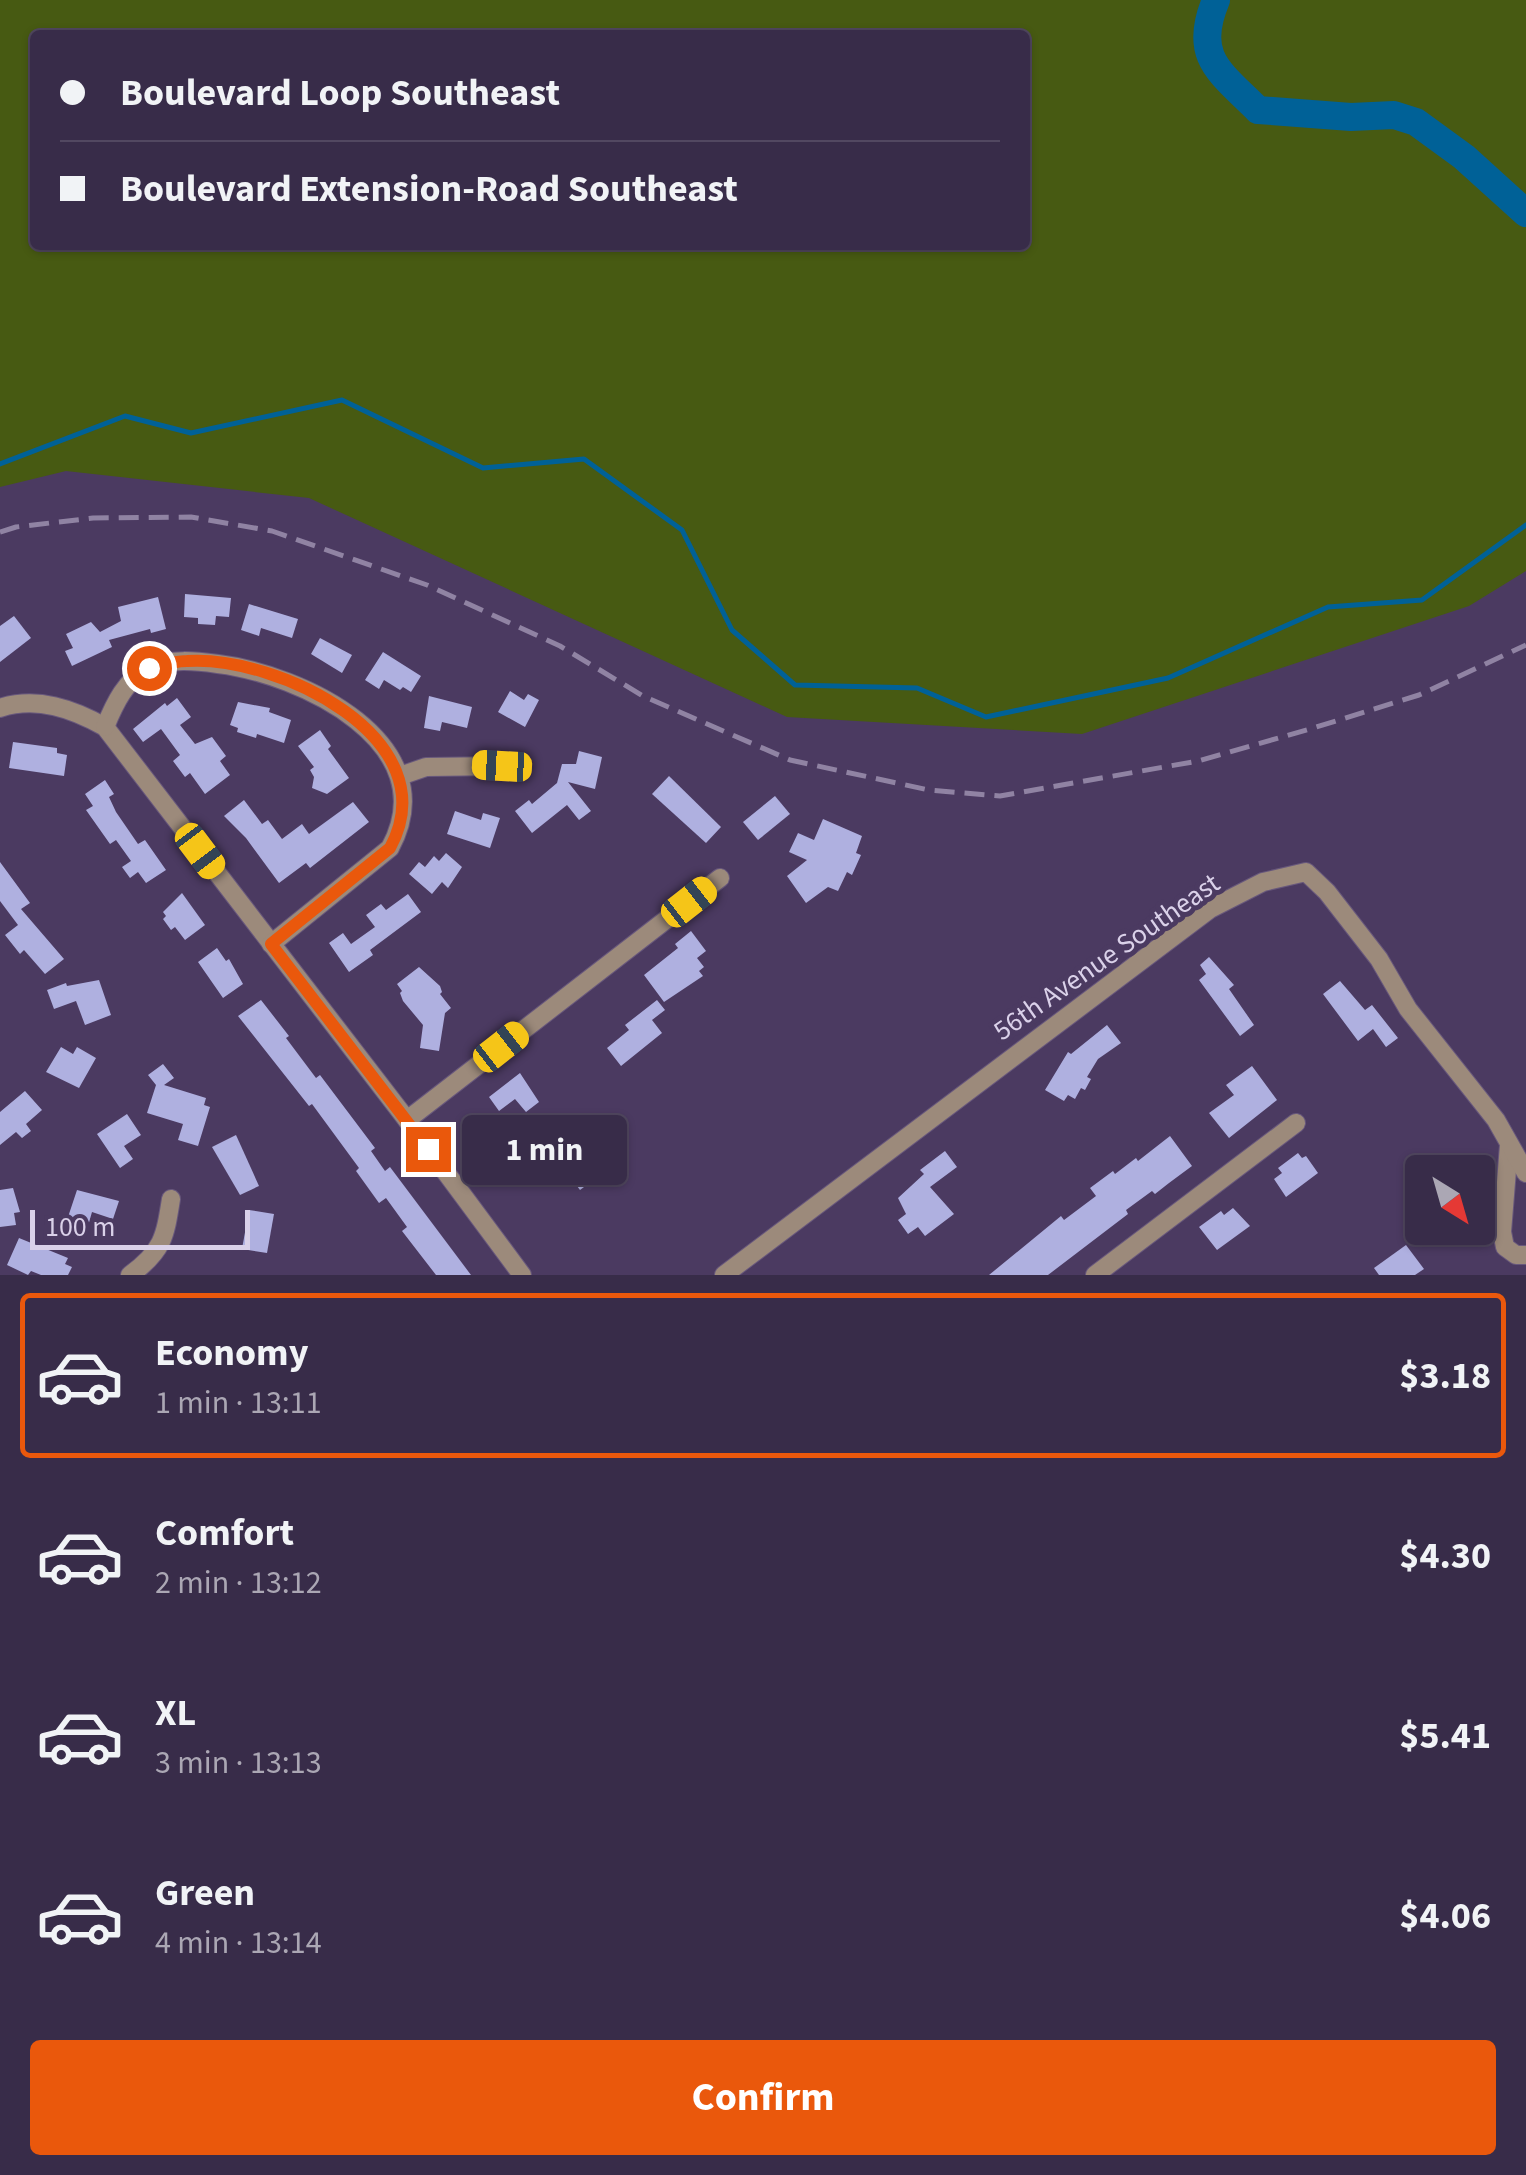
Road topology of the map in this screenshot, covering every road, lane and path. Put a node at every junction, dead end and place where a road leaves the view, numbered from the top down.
1 (0, 708) edge
2 (105, 727) junction
3 (502, 766) dead end
4 (400, 776) junction
5 (720, 878) dead end
6 (271, 944) junction
7 (407, 1120) junction
8 (1296, 1124) dead end
9 (1508, 1144) junction
10 (1526, 1173) edge
11 (170, 1199) dead end
12 (1526, 1256) edge
13 (130, 1275) edge
14 (522, 1275) edge
15 (724, 1275) edge
16 (1095, 1275) edge

1 - 2 street
2 - 4 street
2 - 6 street
3 - 4 street
4 - 6 street
5 - 7 street
6 - 7 street
7 - 14 street
8 - 16 street
9 - 10 street, 56th Avenue Southeast
9 - 12 street
9 - 15 street, 56th Avenue Southeast
11 - 13 street

